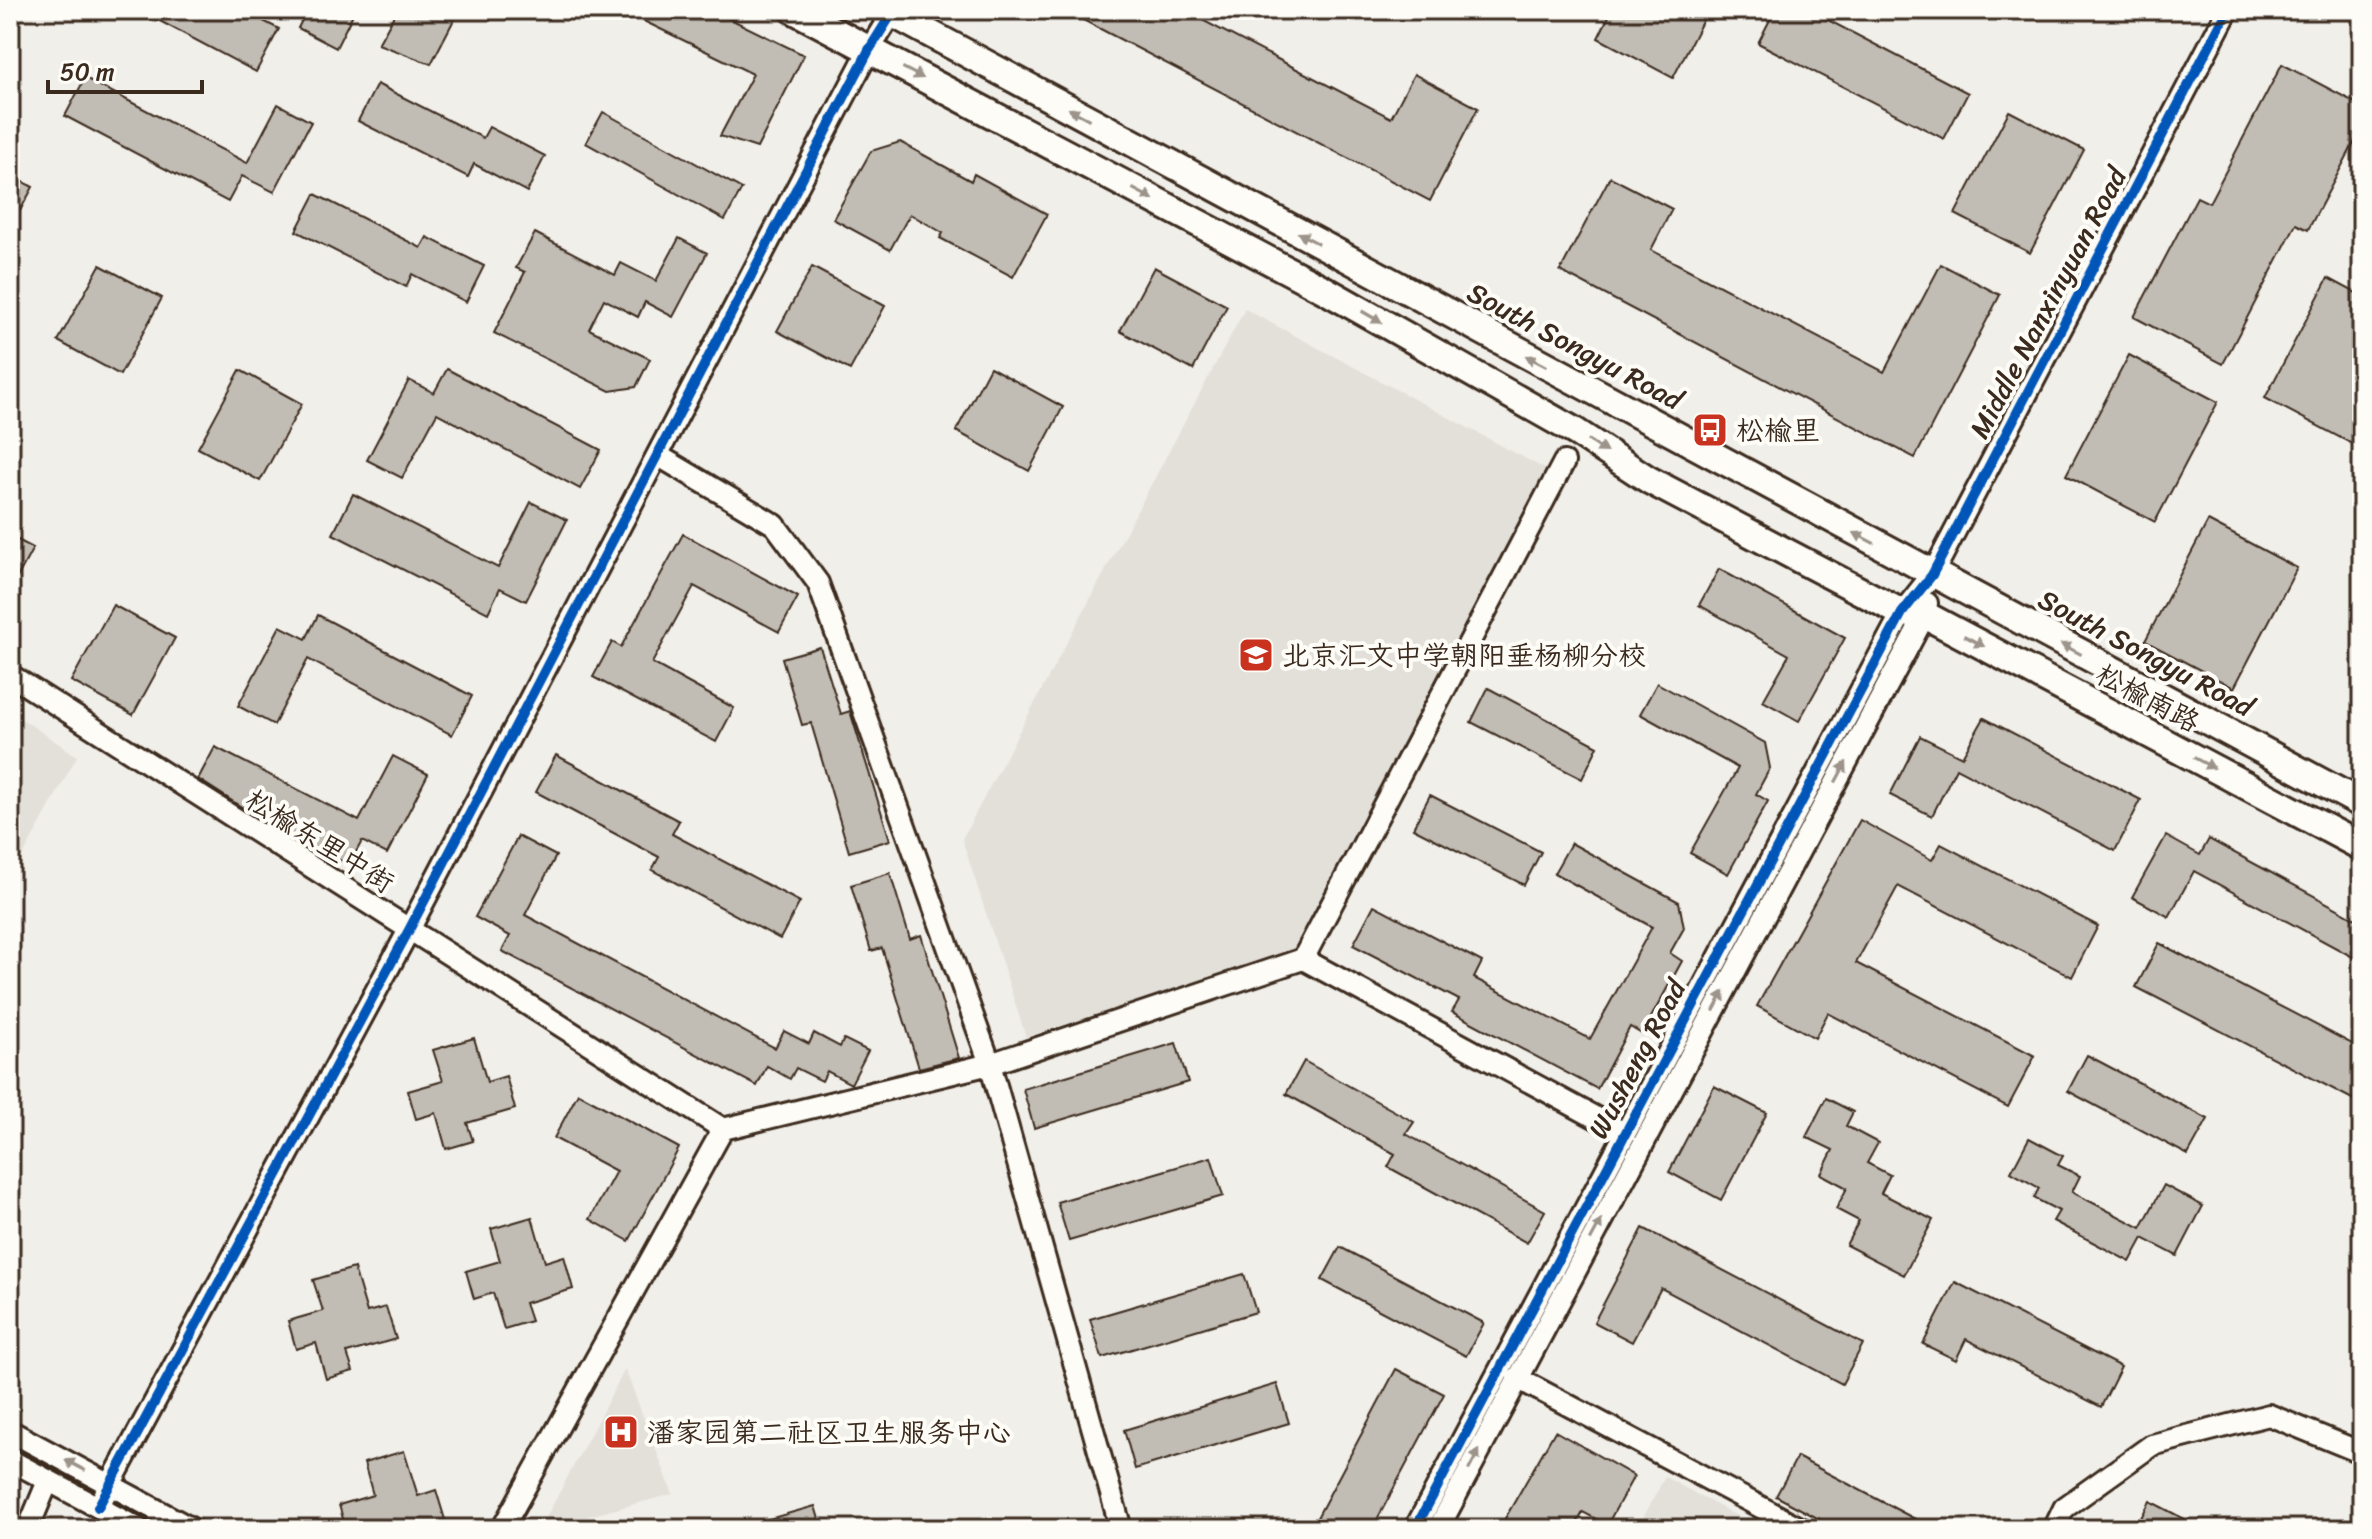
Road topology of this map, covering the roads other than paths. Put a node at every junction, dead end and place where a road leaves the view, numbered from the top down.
1 (794, 10) edge
2 (2228, 10) edge
3 (891, 11) edge
4 (869, 50) junction
5 (659, 456) junction
6 (1564, 462) dead end
7 (1932, 575) junction
8 (1914, 614) junction
9 (10, 675) edge
10 (2362, 804) edge
11 (2362, 847) edge
12 (409, 930) junction
13 (1303, 959) junction
14 (990, 1064) junction
15 (723, 1129) junction
16 (1624, 1133) junction
17 (1517, 1378) junction
18 (10, 1431) edge
19 (2362, 1453) edge
20 (10, 1460) edge
21 (48, 1481) junction
22 (110, 1485) junction
23 (98, 1507) junction
24 (28, 1529) edge
25 (139, 1529) edge
26 (192, 1529) edge
27 (502, 1529) edge
28 (1121, 1529) edge
29 (1415, 1529) edge
30 (1438, 1529) edge
31 (1802, 1529) edge
32 (2054, 1529) edge

1 - 4 main road
2 - 7 street, Middle Nanxinyuan Road
3 - 4 street
7 -> 3 main road, South Songyu Road
4 - 5 street
4 -> 8 main road
5 - 12 street
5 - 14 street
6 - 13 street
7 - 8 street, Middle Nanxinyuan Road
10 -> 7 main road, South Songyu Road
8 -> 11 main road, 松榆南路
8 - 16 street, Wusheng Road
17 -> 8 street, Wusheng Road
9 - 12 street, 松榆东里中街
12 - 15 street, 松榆东里中街
12 - 22 street
13 - 14 street
13 - 16 street
14 - 15 street
14 - 28 street
15 - 27 street
16 - 29 street, Wusheng Road
30 -> 17 street, Wusheng Road
17 - 31 street
22 -> 18 street
19 - 32 street
20 - 21 street
21 - 23 street
21 - 24 street
22 - 23 street
22 - 26 street
23 - 25 street

